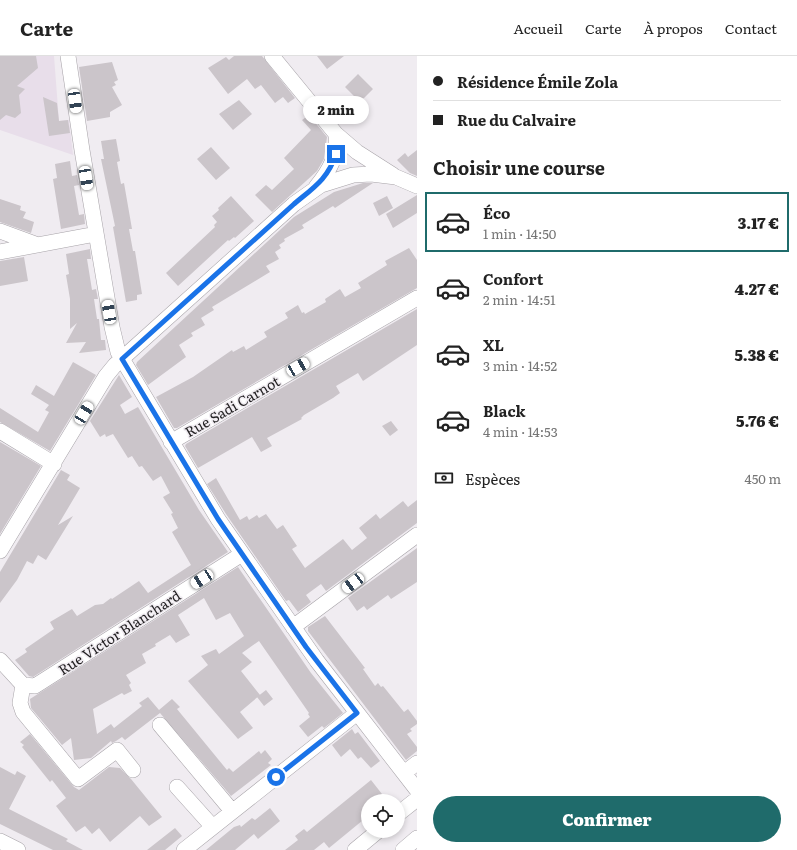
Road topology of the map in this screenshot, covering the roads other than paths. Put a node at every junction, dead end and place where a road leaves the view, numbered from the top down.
1 (68, 56) edge
2 (272, 56) edge
3 (336, 134) junction
4 (396, 177) junction
5 (417, 186) edge
6 (314, 189) junction
7 (0, 231) edge
8 (96, 234) junction
9 (39, 245) junction
10 (0, 252) edge
11 (417, 298) edge
12 (122, 359) junction
13 (0, 431) edge
14 (172, 442) junction
15 (54, 464) junction
16 (417, 535) edge
17 (0, 551) edge
18 (242, 554) junction
19 (293, 627) junction
20 (0, 660) edge
21 (23, 684) junction
22 (357, 713) junction
23 (160, 725) dead end
24 (417, 763) edge
25 (133, 770) dead end
26 (404, 773) junction
27 (177, 787) dead end
28 (417, 790) edge
29 (417, 799) edge
30 (405, 808) edge
31 (232, 811) junction
32 (212, 826) junction
33 (370, 838) edge
34 (417, 838) edge
35 (0, 841) edge
36 (18, 850) edge
37 (184, 850) edge
38 (355, 850) edge
39 (403, 850) edge

1 - 8 street
2 - 3 street
3 - 4 street
3 - 6 street
4 - 5 street
4 - 6 street
6 - 12 street
7 - 9 street
8 - 9 street
8 - 12 street
9 - 10 street
11 - 14 street, Rue Sadi Carnot
12 - 14 street
12 - 15 street
13 - 15 street
14 - 18 street
15 - 17 street
16 - 19 street
18 - 19 street
18 - 21 street, Rue Victor Blanchard
19 - 22 street
20 - 21 street
21 - 25 street
22 - 26 street
22 - 31 street
23 - 31 street
24 - 26 street
26 - 28 street
27 - 32 street
29 - 30 street
31 - 32 street
32 - 37 street
33 - 38 street
34 - 39 street
35 - 36 street

